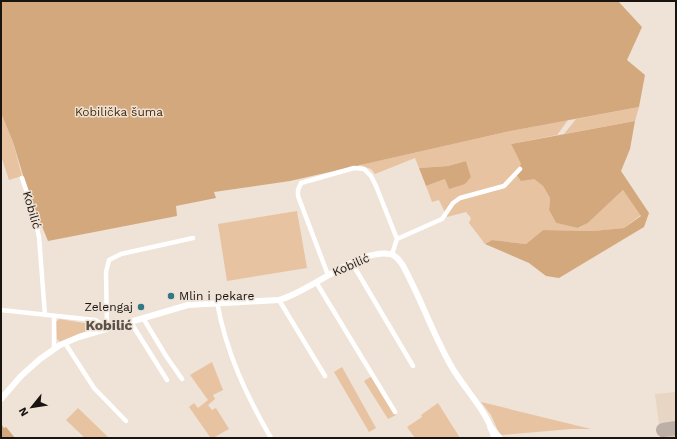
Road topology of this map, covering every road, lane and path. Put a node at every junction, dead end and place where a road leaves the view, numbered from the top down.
1 (520, 169) dead end
2 (22, 178) dead end
3 (193, 238) dead end
4 (397, 239) junction
5 (392, 254) junction
6 (352, 263) junction
7 (328, 275) junction
8 (316, 282) junction
9 (279, 300) junction
10 (217, 302) junction
11 (1, 310) edge
12 (45, 315) junction
13 (54, 316) junction
14 (143, 318) junction
15 (130, 321) junction
16 (106, 328) junction
17 (64, 343) junction
18 (54, 348) junction
19 (413, 366) dead end
20 (325, 376) dead end
21 (182, 379) dead end
22 (167, 380) dead end
23 (1, 399) edge
24 (395, 412) dead end
25 (126, 421) dead end
26 (491, 428) junction
27 (271, 438) edge
28 (494, 438) edge
29 (499, 438) edge

1 - 4 street
2 - 12 street, Kobilić
3 - 16 street
4 - 5 street
4 - 7 street
5 - 6 main road, Kobilić
5 - 26 main road
6 - 7 main road, Kobilić
6 - 19 street
7 - 8 main road, Kobilić
8 - 9 main road, Kobilić
8 - 24 street
9 - 10 main road, Kobilić
9 - 20 street
10 - 14 main road, Kobilić
10 - 27 street
11 - 12 street
12 - 13 street
13 - 16 street
13 - 18 street
14 - 15 main road, Kobilić
14 - 21 street
15 - 16 main road, Kobilić
15 - 22 street
16 - 17 main road, Kobilić
17 - 18 main road, Kobilić
17 - 25 street
18 - 23 main road, Kobilić
26 - 28 main road
26 - 29 main road

